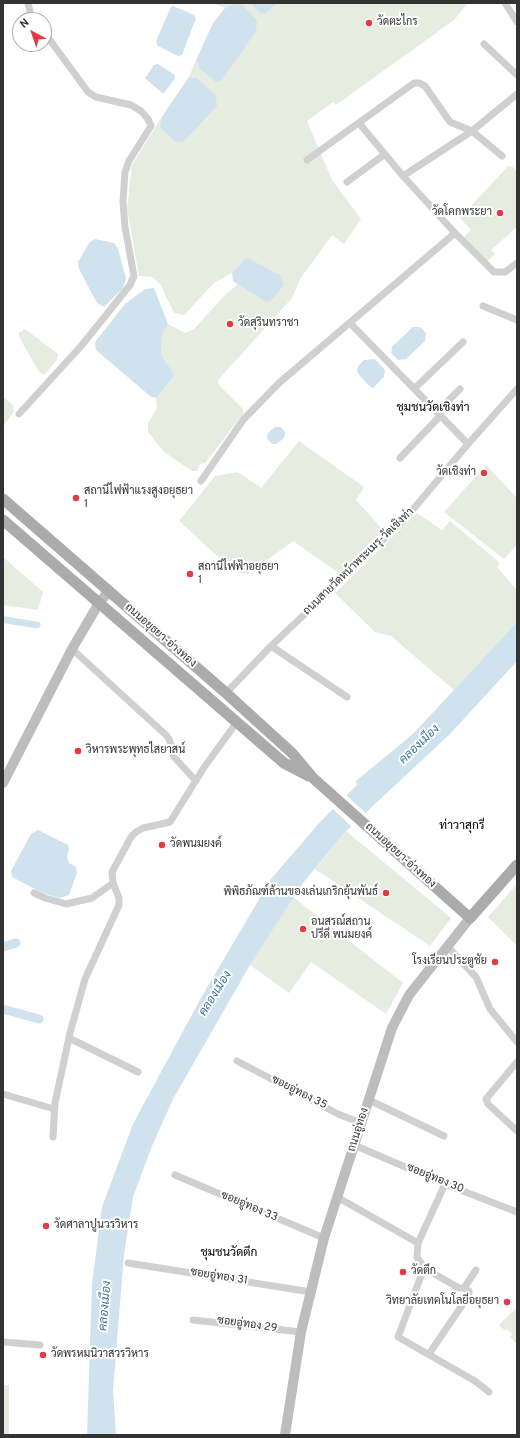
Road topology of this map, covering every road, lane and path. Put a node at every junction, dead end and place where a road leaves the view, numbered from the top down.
1 (505, 3) edge
2 (517, 22) edge
3 (52, 43) edge
4 (484, 44) dead end
5 (517, 75) edge
6 (517, 94) edge
7 (359, 123) junction
8 (472, 131) junction
9 (385, 154) junction
10 (502, 156) dead end
11 (307, 160) dead end
12 (403, 176) junction
13 (347, 182) dead end
14 (455, 233) junction
15 (517, 263) edge
16 (484, 306) dead end
17 (517, 320) edge
18 (350, 323) junction
19 (463, 342) dead end
20 (414, 388) junction
21 (460, 388) dead end
22 (517, 389) edge
23 (439, 413) junction
24 (19, 414) dead end
25 (468, 444) junction
26 (400, 458) dead end
27 (201, 481) dead end
28 (3, 499) edge
29 (3, 520) edge
30 (109, 591) junction
31 (99, 603) junction
32 (271, 646) junction
33 (72, 649) junction
34 (226, 693) junction
35 (347, 698) dead end
36 (237, 722) junction
37 (313, 778) junction
38 (196, 781) junction
39 (3, 783) edge
40 (517, 865) edge
41 (113, 883) junction
42 (34, 893) dead end
43 (470, 918) junction
44 (447, 946) junction
45 (69, 1038) junction
46 (517, 1042) edge
47 (237, 1062) dead end
48 (517, 1062) edge
49 (138, 1072) dead end
50 (3, 1094) edge
51 (369, 1100) junction
52 (54, 1109) junction
53 (361, 1123) junction
54 (517, 1131) edge
55 (444, 1136) dead end
56 (53, 1137) dead end
57 (354, 1145) junction
58 (175, 1175) dead end
59 (445, 1184) junction
60 (337, 1197) junction
61 (517, 1212) edge
62 (324, 1238) junction
63 (418, 1243) junction
64 (128, 1263) dead end
65 (424, 1268) junction
66 (476, 1270) dead end
67 (464, 1288) junction
68 (311, 1292) junction
69 (193, 1320) dead end
70 (301, 1332) junction
71 (3, 1342) edge
72 (40, 1345) dead end
73 (429, 1354) junction
74 (489, 1392) dead end
75 (285, 1435) edge

1 - 2 street
3 - 24 street
4 - 5 street
6 - 8 street
7 - 8 street
7 - 9 street
7 - 11 street
8 - 10 street
8 - 12 street
9 - 12 street
9 - 13 street
12 - 14 street
14 - 15 street
14 - 18 street
16 - 17 street
18 - 20 street
18 - 27 street
19 - 20 street
20 - 23 street
21 - 23 street
22 - 25 street, ถนนสายวัดหน้าพระเมรุ-วัดเชิงท่า
23 - 25 street
23 - 26 street
25 - 32 street, ถนนสายวัดหน้าพระเมรุ-วัดเชิงท่า
28 - 30 main road, ถนนอยุธยา-อ่างทอง
29 - 31 main road, ถนนอยุธยา-อ่างทอง
30 - 31 main road
30 - 34 main road, ถนนอยุธยา-อ่างทอง
31 - 33 main road
31 - 36 main road, ถนนอยุธยา-อ่างทอง
32 - 34 street, ถนนสายวัดหน้าพระเมรุ-วัดเชิงท่า
32 - 35 street
33 - 38 street
33 - 39 main road
34 - 37 main road, ถนนอยุธยา-อ่างทอง
36 - 37 main road, ถนนอยุธยา-อ่างทอง
36 - 38 street
37 - 43 main road, ถนนอยุธยา-อ่างทอง
38 - 41 street
40 - 43 main road, ถนนอู่ทอง
41 - 42 street
41 - 45 street
43 - 44 main road, ถนนอู่ทอง
44 - 46 street
44 - 51 main road, ถนนอู่ทอง
45 - 49 street
45 - 52 street
47 - 53 street, ซอยอู่ทอง 35
48 - 54 street
50 - 52 street
51 - 53 main road, ถนนอู่ทอง
51 - 55 street
52 - 56 street
53 - 57 main road, ถนนอู่ทอง
57 - 59 street, ซอยอู่ทอง 30
57 - 60 main road, ถนนอู่ทอง
58 - 62 street, ซอยอู่ทอง 33
59 - 61 street, ซอยอู่ทอง 30
59 - 63 street
60 - 62 main road, ถนนอู่ทอง
60 - 63 street
62 - 68 main road, ถนนอู่ทอง
63 - 65 street
64 - 68 street, ซอยอู่ทอง 31
65 - 67 street
65 - 73 street
66 - 67 street
67 - 73 street
68 - 70 main road, ถนนอู่ทอง
69 - 70 street, ซอยอู่ทอง 29
70 - 75 main road, ถนนอู่ทอง
71 - 72 street
73 - 74 street

